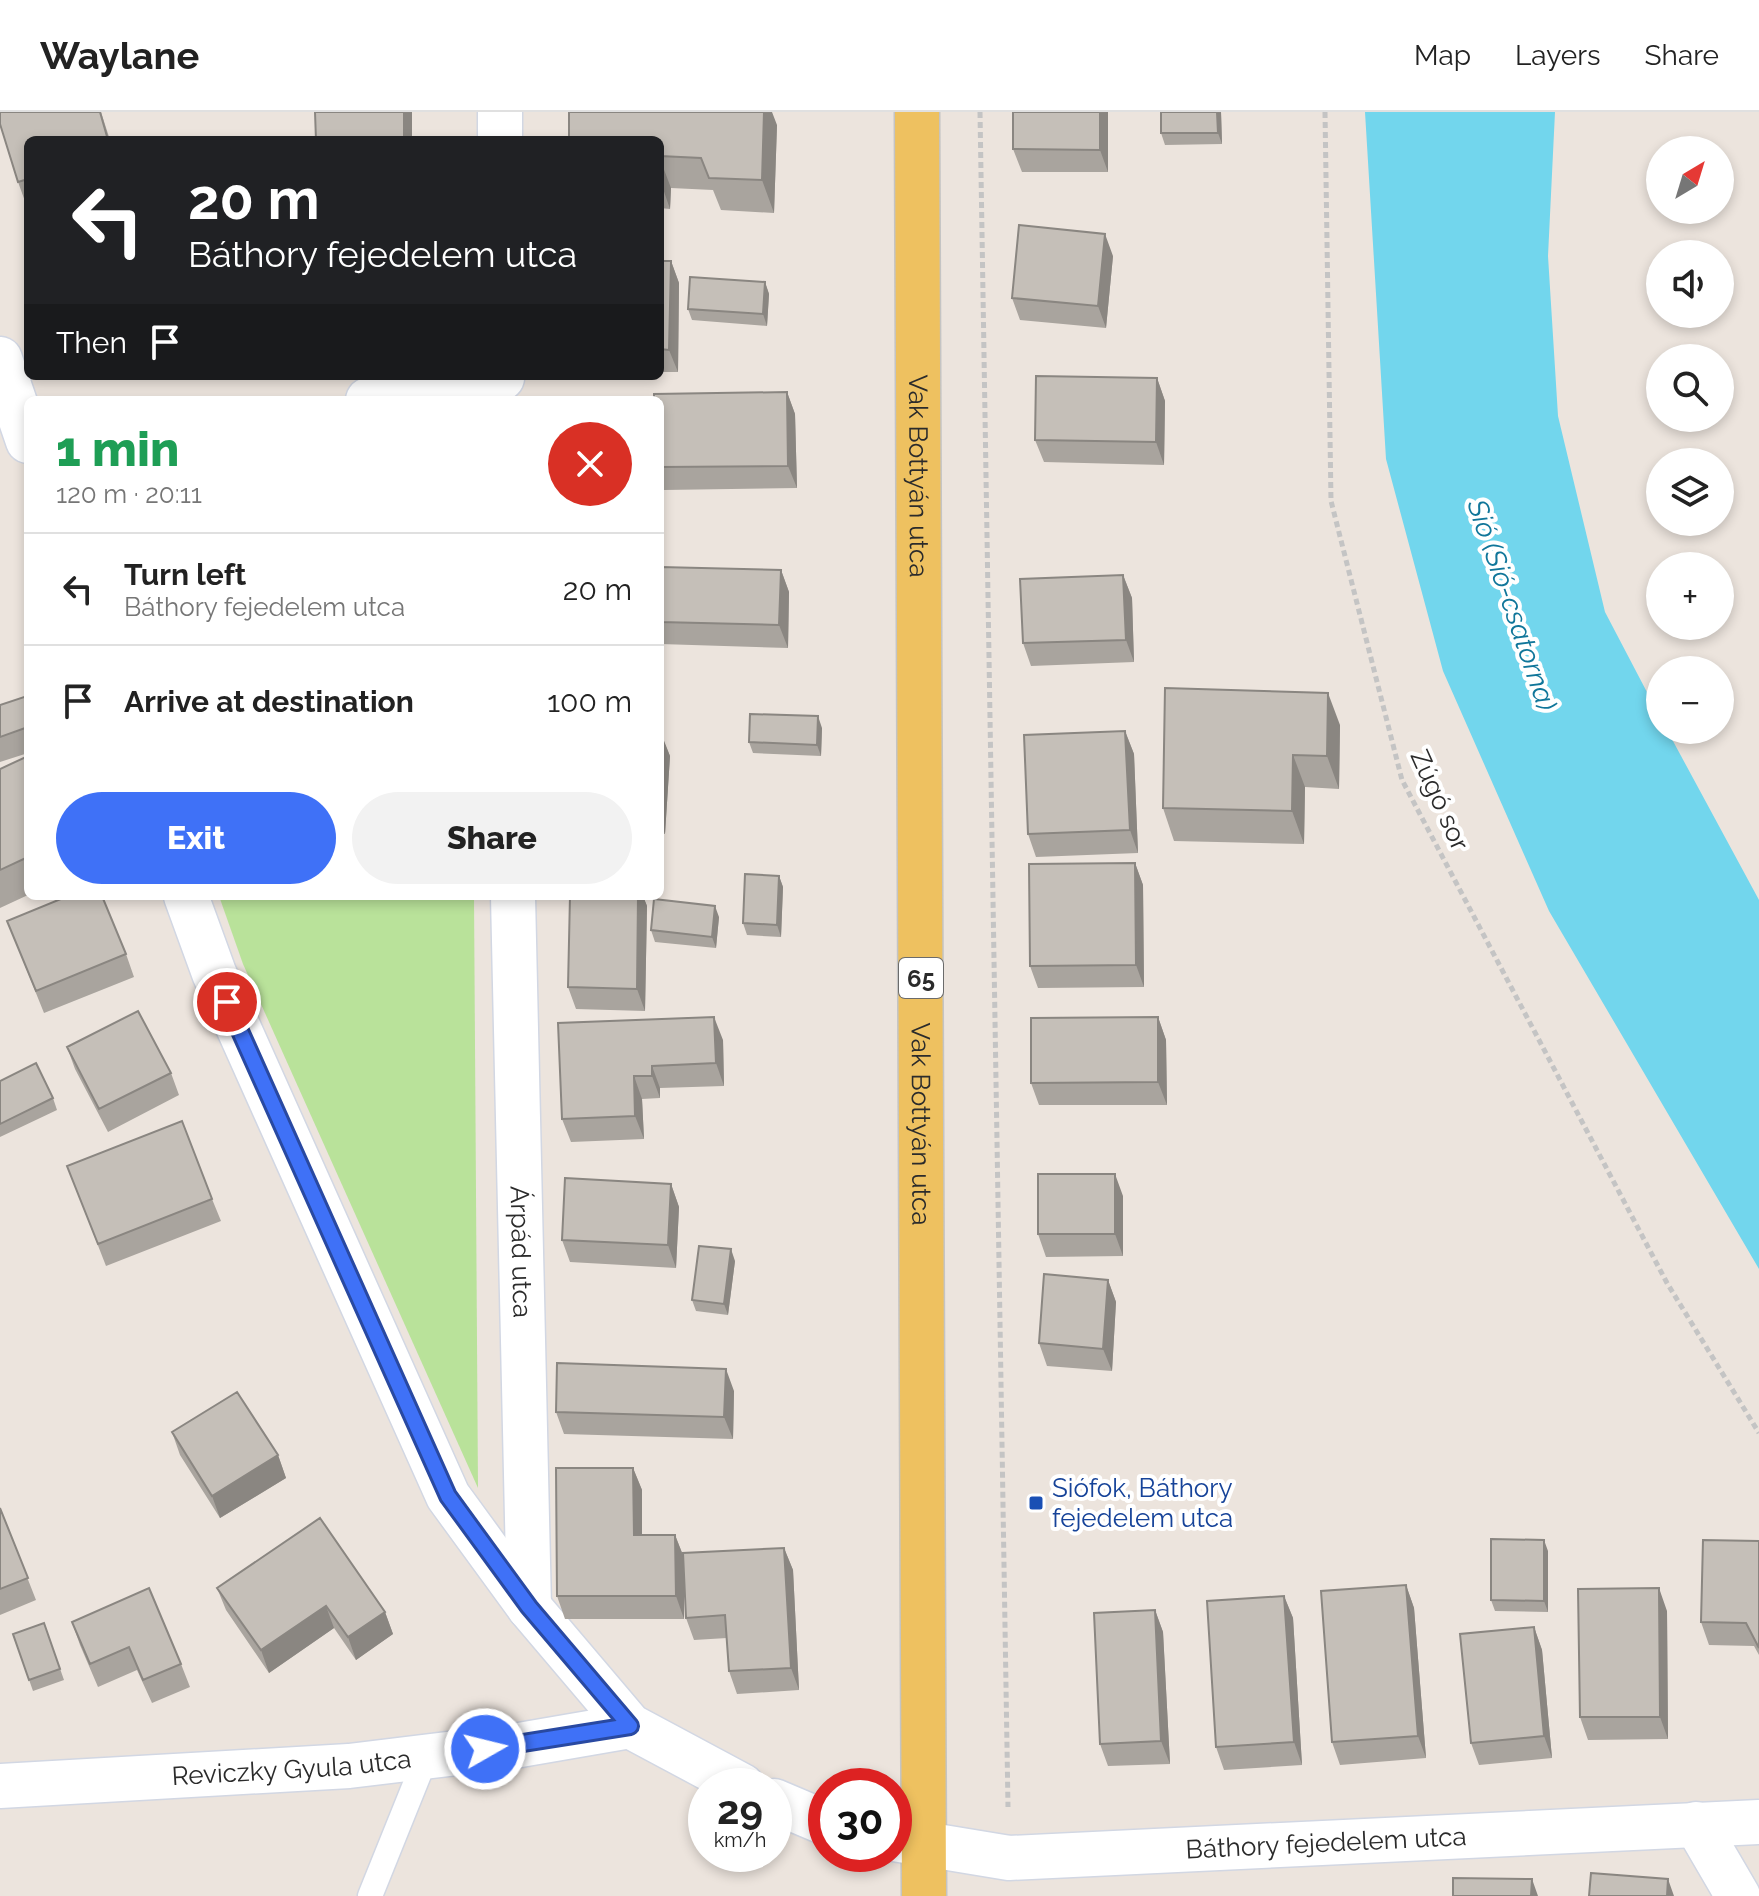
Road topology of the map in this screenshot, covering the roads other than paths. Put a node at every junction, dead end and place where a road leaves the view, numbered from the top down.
1 (500, 112) edge
2 (917, 112) edge
3 (500, 136) edge
4 (0, 359) edge
5 (502, 385) edge
6 (404, 396) edge
7 (24, 429) edge
8 (187, 900) edge
9 (513, 900) edge
10 (529, 1607) junction
11 (630, 1726) junction
12 (426, 1757) junction
13 (708, 1768) edge
14 (909, 1768) edge
15 (0, 1786) edge
16 (1759, 1822) edge
17 (1696, 1824) junction
18 (912, 1842) edge
19 (912, 1852) edge
20 (370, 1896) edge
21 (924, 1896) edge
22 (1738, 1896) edge

1 - 3 street
2 - 14 main road, Vak Bottyán utca / 65
4 - 7 street
5 - 6 street
8 - 10 street
9 - 10 street, Árpád utca
10 - 11 street
11 - 12 street, Reviczky Gyula utca
11 - 13 street
12 - 15 street, Reviczky Gyula utca
12 - 20 lane
16 - 17 street, Báthory fejedelem utca
17 - 18 street, Báthory fejedelem utca
17 - 22 street
19 - 21 main road, Vak Bottyán utca / 65

